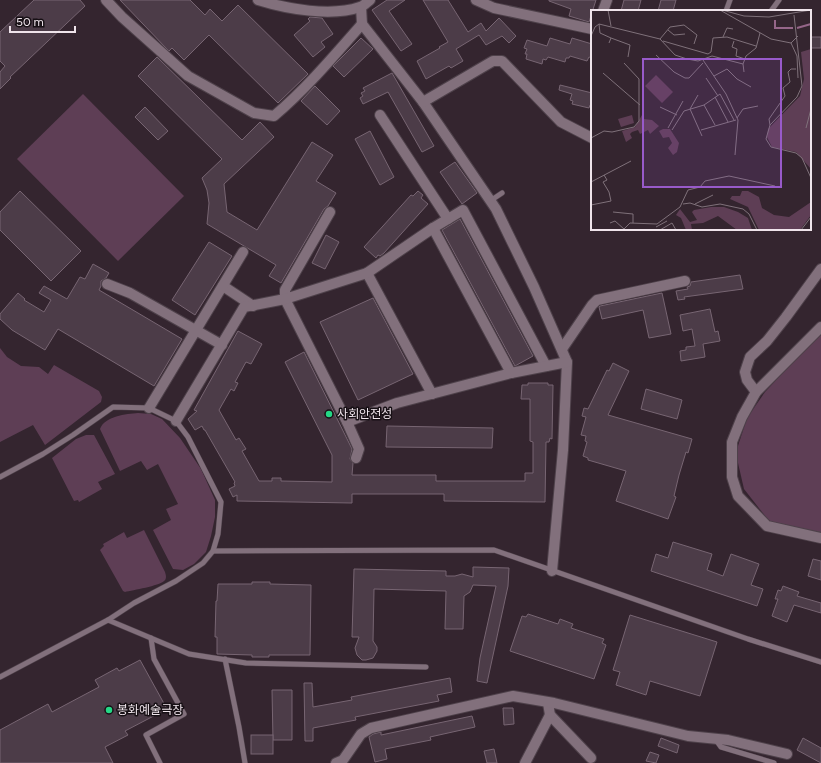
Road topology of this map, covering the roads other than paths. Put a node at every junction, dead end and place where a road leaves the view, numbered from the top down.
1 (106, 0) edge
2 (258, 0) edge
3 (370, 0) edge
4 (608, 0) edge
5 (730, 0) edge
6 (779, 0) edge
7 (480, 1) edge
8 (361, 7) junction
9 (603, 10) edge
10 (726, 10) edge
11 (771, 10) edge
12 (362, 24) junction
13 (591, 29) edge
14 (423, 102) junction
15 (380, 115) dead end
16 (591, 137) edge
17 (502, 193) dead end
18 (490, 201) junction
19 (330, 212) dead end
20 (448, 219) junction
21 (433, 228) junction
22 (243, 252) dead end
23 (821, 269) edge
24 (367, 273) junction
25 (685, 281) dead end
26 (107, 284) dead end
27 (223, 286) junction
28 (285, 299) junction
29 (253, 306) junction
30 (821, 327) edge
31 (196, 330) junction
32 (222, 345) junction
33 (562, 349) junction
34 (567, 362) junction
35 (546, 366) junction
36 (511, 373) junction
37 (756, 392) junction
38 (432, 394) junction
39 (148, 408) junction
40 (176, 421) junction
41 (347, 422) junction
42 (356, 458) dead end
43 (0, 477) edge
44 (821, 538) edge
45 (213, 551) junction
46 (552, 571) junction
47 (108, 620) junction
48 (151, 638) junction
49 (225, 659) junction
50 (821, 662) edge
51 (426, 667) dead end
52 (0, 677) edge
53 (548, 703) junction
54 (550, 715) junction
55 (715, 739) junction
56 (787, 754) dead end
57 (591, 758) dead end
58 (160, 763) edge
59 (245, 763) edge
60 (336, 763) edge
61 (525, 763) edge
62 (774, 763) edge

1 - 12 street
2 - 8 street
3 - 8 street
4 - 9 street
5 - 10 lane
6 - 11 lane
7 - 13 street
8 - 12 street
12 - 14 street
14 - 16 street
14 - 18 street
15 - 20 street
17 - 18 lane
18 - 33 street
19 - 28 street
20 - 21 street
20 - 35 street
21 - 24 street
21 - 36 street
22 - 27 street
23 - 37 street
24 - 28 street
24 - 38 street
25 - 33 street
26 - 31 street
27 - 29 street
27 - 31 street
28 - 29 street
28 - 41 street
29 - 32 street
30 - 37 street
31 - 32 street
31 - 39 street
32 - 40 street
33 - 34 street
34 - 35 street
34 - 46 street
35 - 36 street
36 - 38 street
37 - 44 street
38 - 41 street
39 - 40 lane
39 - 43 lane
40 - 45 lane
41 - 42 street
45 - 46 lane
45 - 47 lane
46 - 50 lane
47 - 48 lane
47 - 52 lane
48 - 49 lane
48 - 58 lane
49 - 51 lane
49 - 59 lane
53 - 54 street
53 - 55 street
53 - 60 street
54 - 57 street
54 - 61 street
55 - 56 street
55 - 62 lane

